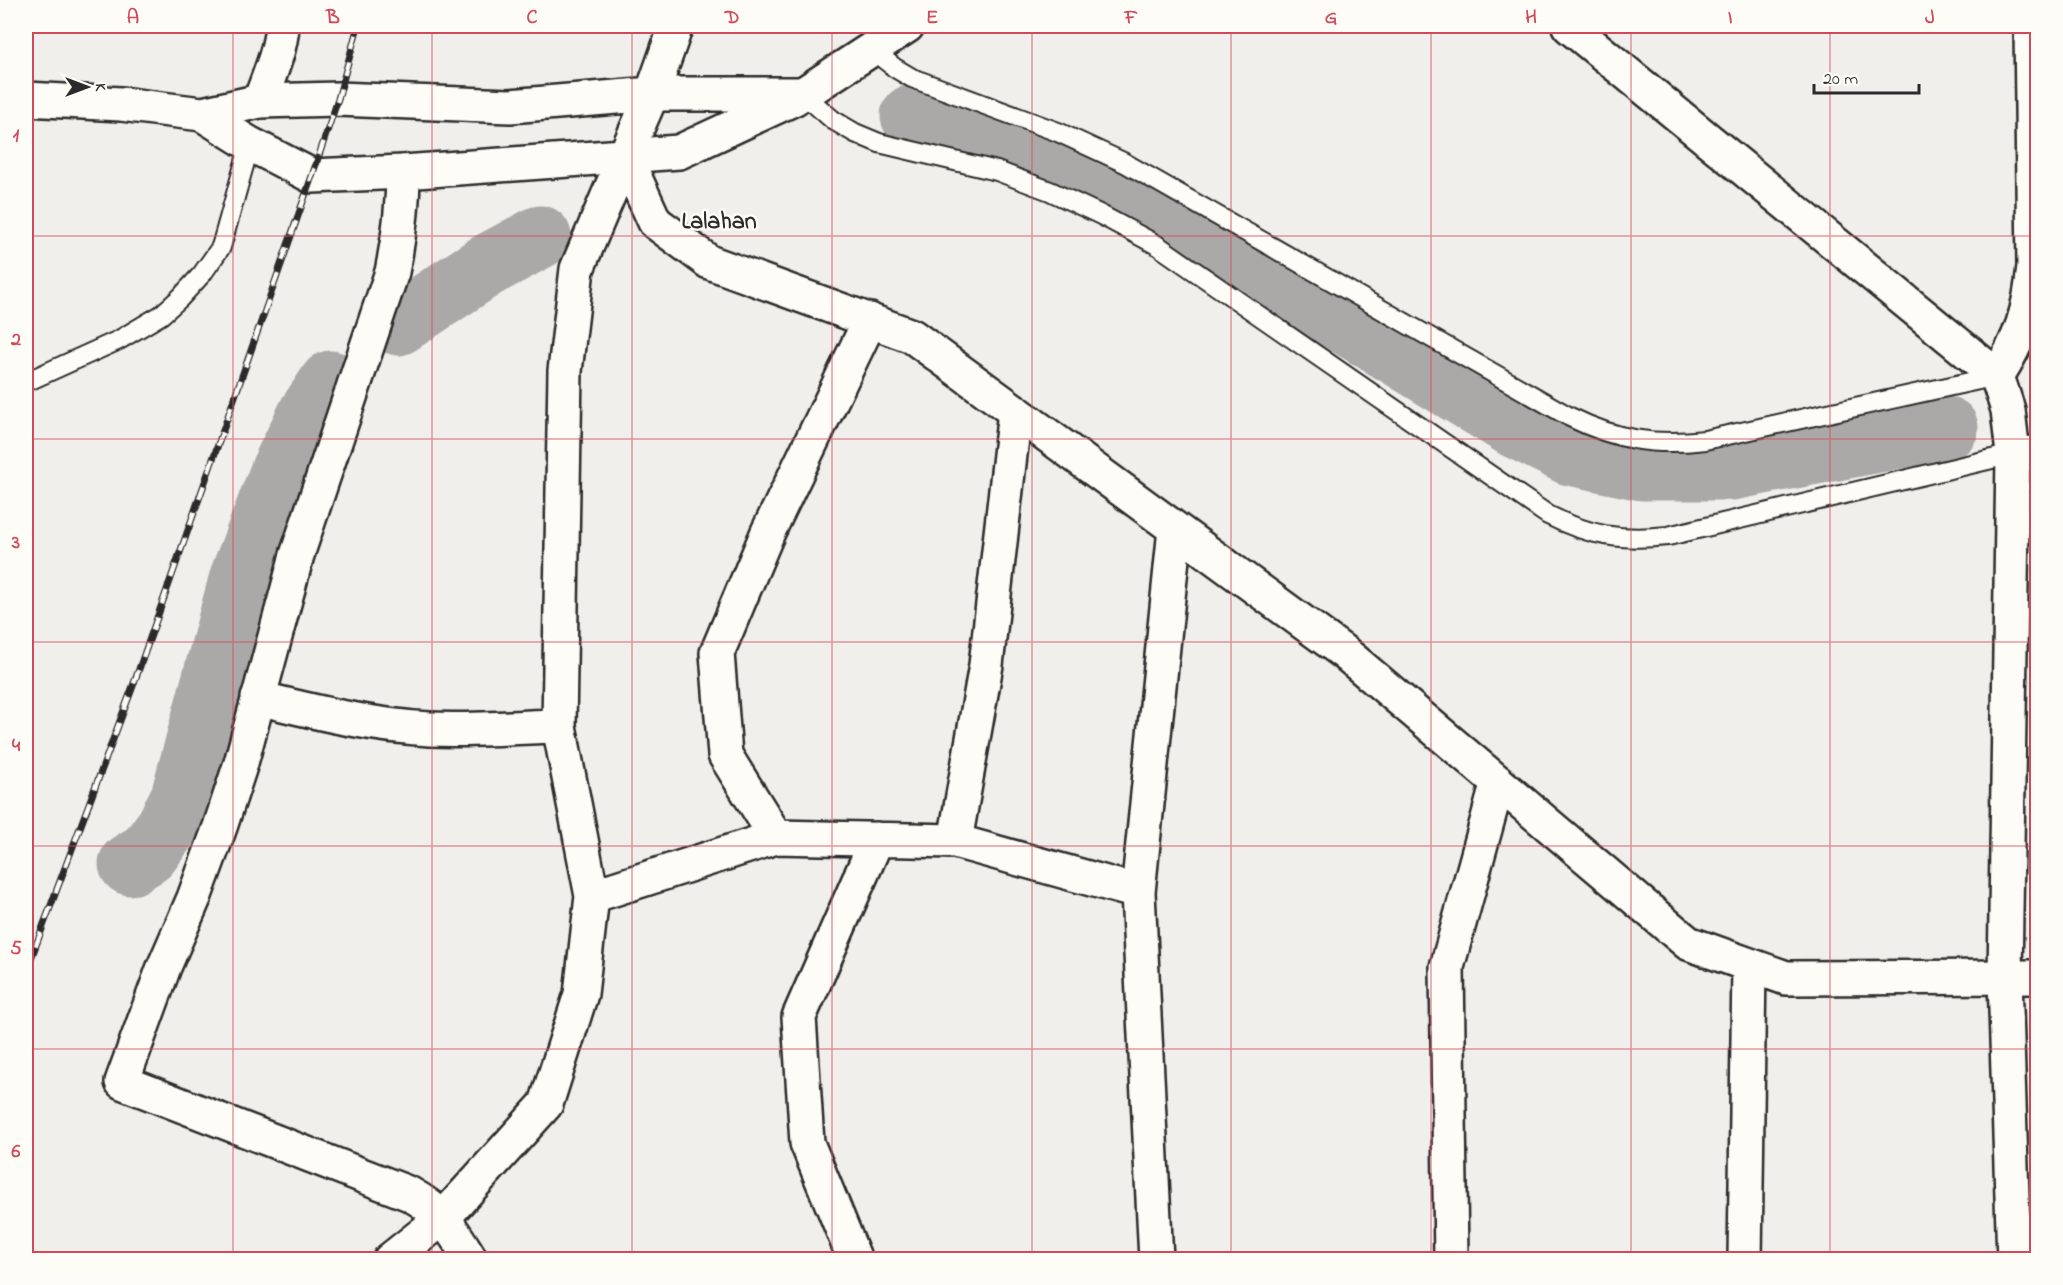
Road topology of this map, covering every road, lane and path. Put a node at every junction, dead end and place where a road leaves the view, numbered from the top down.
1 (282, 26) edge
2 (676, 26) edge
3 (907, 26) edge
4 (1569, 26) edge
5 (2031, 26) edge
6 (871, 50) junction
7 (652, 94) junction
8 (803, 94) junction
9 (26, 99) edge
10 (260, 101) junction
11 (202, 114) junction
12 (250, 144) junction
13 (625, 156) junction
14 (404, 172) junction
15 (870, 320) junction
16 (2015, 363) edge
17 (26, 382) edge
18 (1014, 411) junction
19 (2025, 453) edge
20 (1175, 529) junction
21 (258, 698) junction
22 (559, 726) junction
23 (1498, 782) junction
24 (776, 837) junction
25 (877, 839) junction
26 (955, 841) junction
27 (1138, 892) junction
28 (592, 896) junction
29 (1749, 965) junction
30 (2037, 977) edge
31 (2005, 978) junction
32 (444, 1217) junction
33 (476, 1258) edge
34 (390, 1260) edge
35 (855, 1260) edge
36 (1156, 1260) edge
37 (1451, 1260) edge
38 (1745, 1260) edge
39 (2014, 1260) edge

1 - 10 street
2 - 7 street
3 - 6 street
4 - 16 street
5 - 16 street
6 - 8 street
6 - 16 lane
7 - 8 street
7 - 10 street
7 - 13 street
8 - 13 street
8 - 19 lane
9 - 11 street
10 - 11 street
11 - 12 street
12 - 14 street
12 - 17 lane
13 - 14 street
13 - 15 street
13 - 22 street
14 - 21 street
15 - 18 street
15 - 24 street
16 - 19 street
18 - 20 street
18 - 26 street
19 - 31 street
20 - 23 street
20 - 27 street
21 - 22 street
21 - 32 street
22 - 28 street
23 - 29 street
23 - 37 street
24 - 25 street
24 - 28 street
25 - 26 street
25 - 35 street
26 - 27 street
27 - 36 street
28 - 32 street
29 - 31 street
29 - 38 street
30 - 31 street
31 - 39 street
32 - 33 street
32 - 34 street

